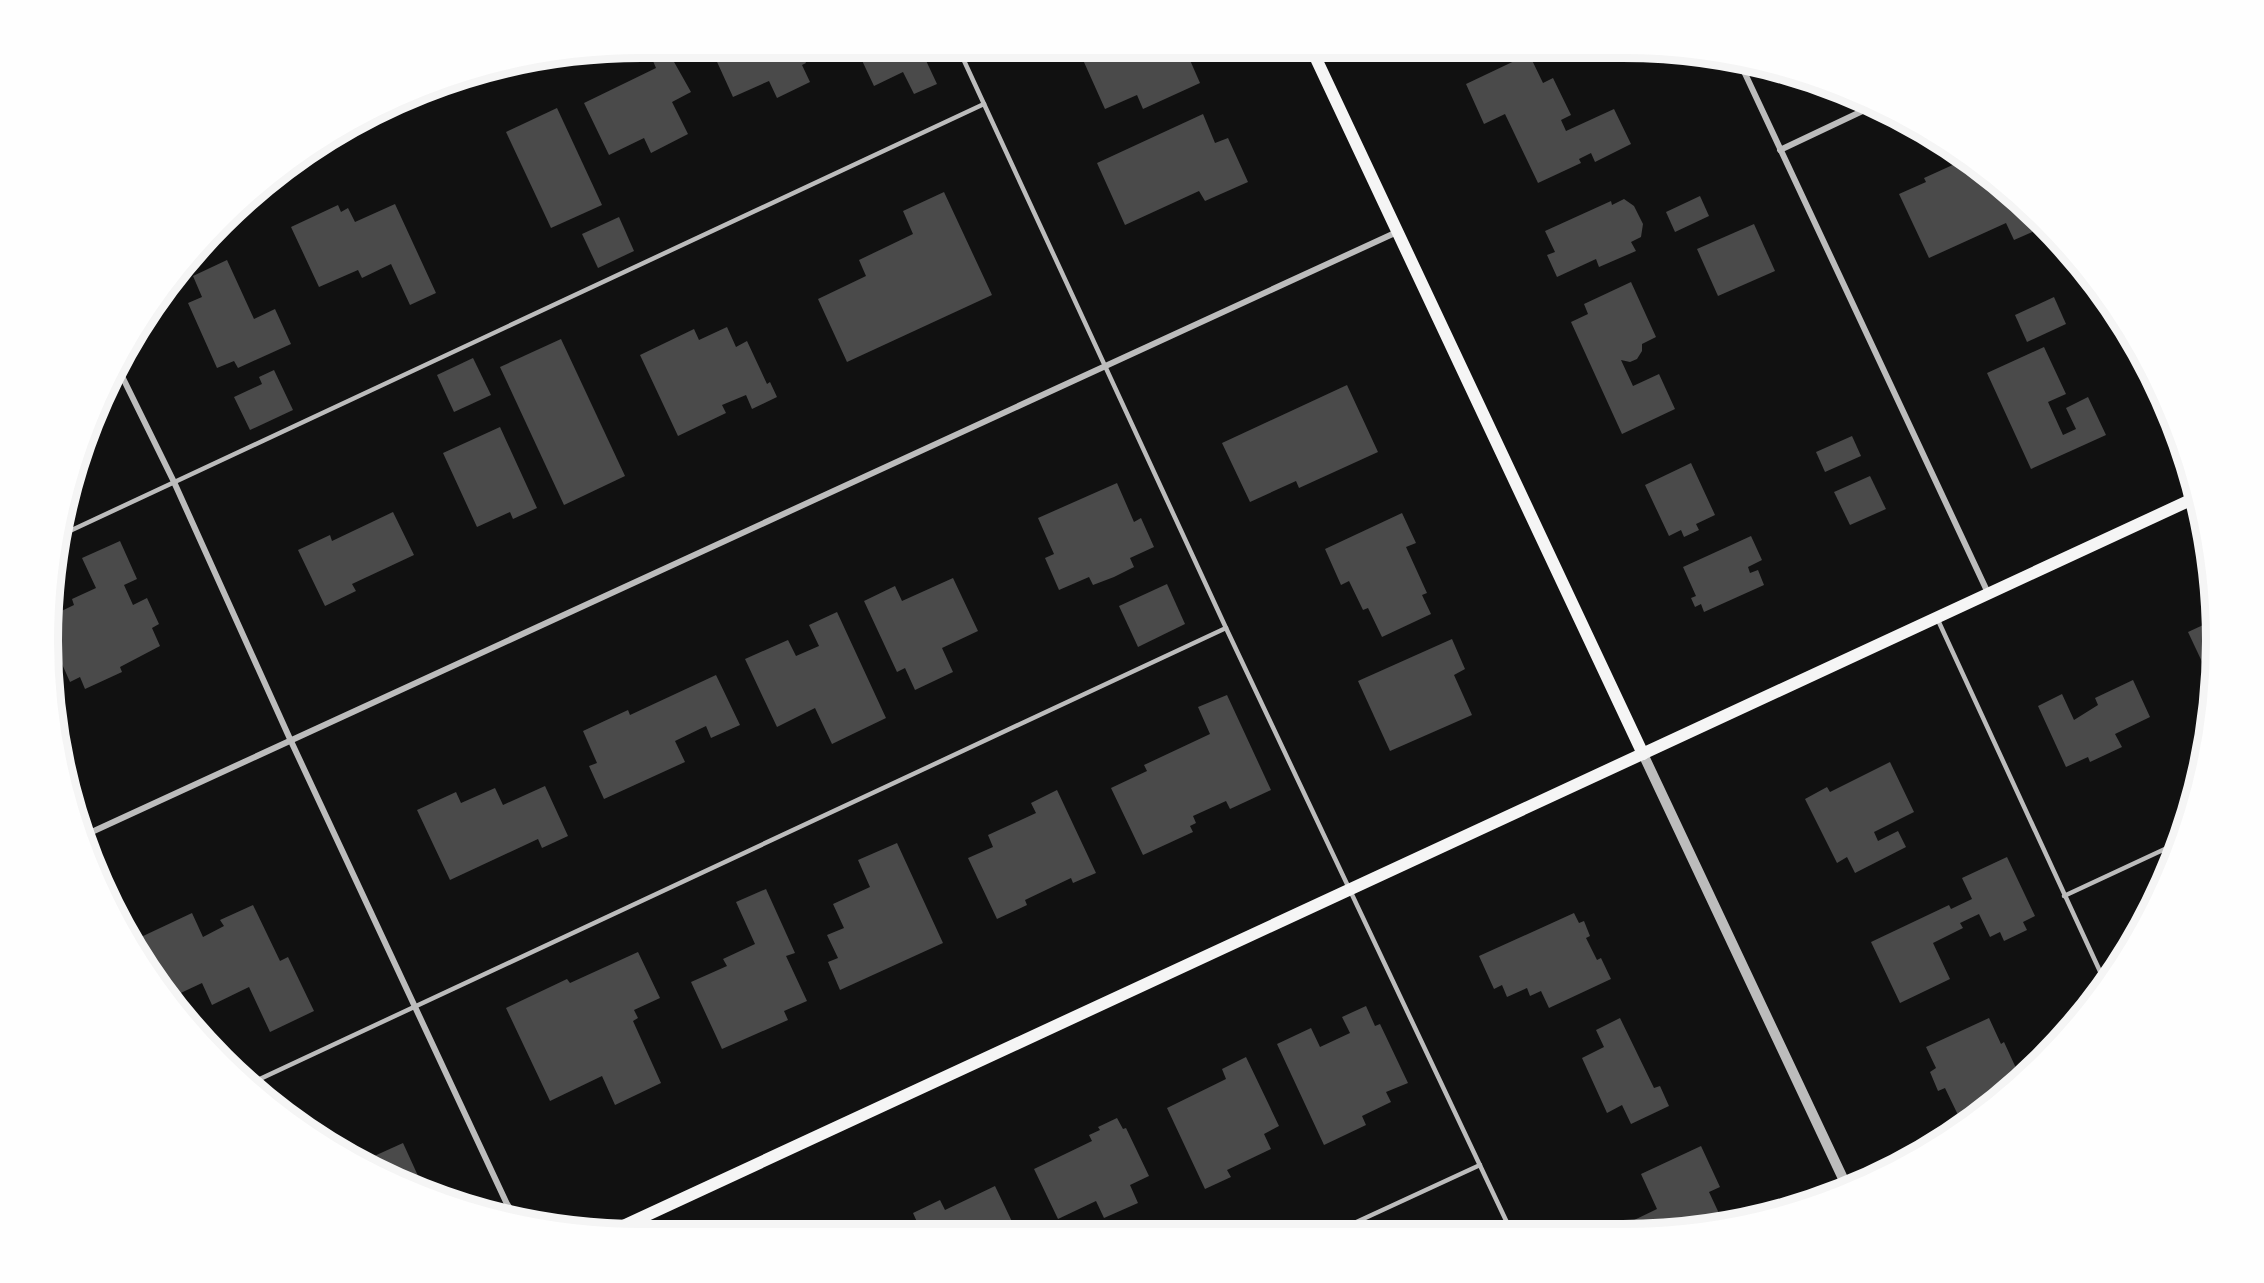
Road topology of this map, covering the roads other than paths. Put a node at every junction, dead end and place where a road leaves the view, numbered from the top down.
1 (963, 58) edge
2 (1315, 58) edge
3 (1744, 72) edge
4 (984, 104) junction
5 (1863, 111) edge
6 (1780, 150) junction
7 (1397, 232) junction
8 (1104, 366) junction
9 (123, 377) edge
10 (174, 482) junction
11 (2188, 501) edge
12 (69, 531) edge
13 (1988, 593) junction
14 (1937, 617) junction
15 (1226, 628) junction
16 (290, 739) junction
17 (1643, 754) junction
18 (90, 833) edge
19 (2168, 848) edge
20 (1349, 889) junction
21 (2064, 896) junction
22 (2101, 974) edge
23 (415, 1006) junction
24 (257, 1080) edge
25 (1480, 1165) junction
26 (1844, 1181) edge
27 (510, 1209) edge
28 (628, 1224) edge
29 (1352, 1224) edge
30 (1507, 1224) edge

1 - 4 lane
2 - 7 main road
3 - 6 street
4 - 8 lane
4 - 10 lane
5 - 6 street
6 - 13 street
7 - 8 street
7 - 17 main road
8 - 15 lane
8 - 16 street
9 - 10 street
10 - 12 lane
10 - 16 street
11 - 13 main road
13 - 14 main road
14 - 17 main road
14 - 21 lane
15 - 20 lane
15 - 23 lane
16 - 18 street
16 - 23 street
17 - 20 main road
17 - 26 street
19 - 21 lane
20 - 25 lane
20 - 28 main road
21 - 22 lane
23 - 24 lane
23 - 27 street
25 - 29 lane
25 - 30 lane

